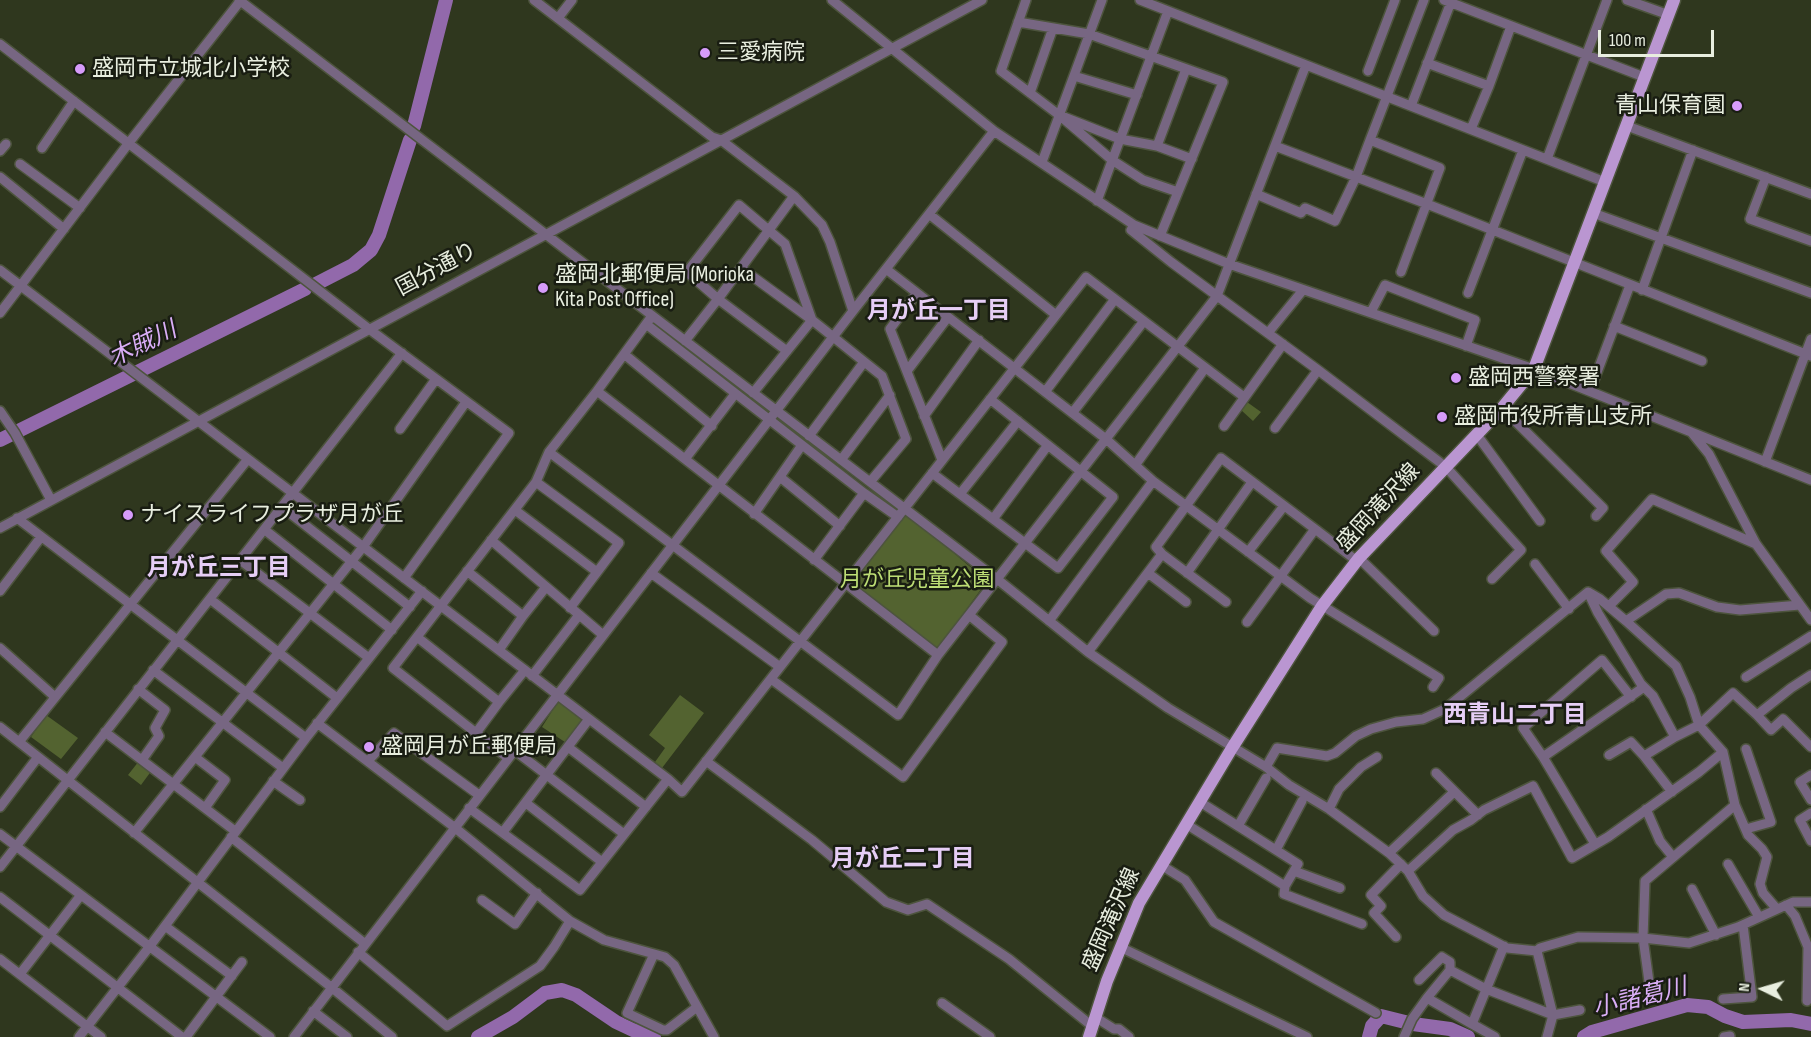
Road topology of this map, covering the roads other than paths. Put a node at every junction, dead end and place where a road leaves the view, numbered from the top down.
1 (240, 0) edge
2 (534, 0) edge
3 (572, 0) edge
4 (832, 0) edge
5 (982, 0) edge
6 (1026, 0) edge
7 (1102, 0) edge
8 (1140, 0) edge
9 (1395, 0) edge
10 (1424, 0) edge
11 (1607, 0) edge
12 (1627, 0) edge
13 (1674, 0) edge
14 (1448, 1) edge
15 (963, 3) edge
16 (1168, 11) junction
17 (1669, 15) junction
18 (558, 18) junction
19 (1018, 22) junction
20 (1511, 26) junction
21 (1053, 28) junction
22 (1089, 34) junction
23 (0, 44) edge
24 (894, 48) junction
25 (1586, 55) junction
26 (1151, 56) junction
27 (1427, 63) junction
28 (1306, 65) junction
29 (1186, 69) junction
30 (1368, 71) dead end
31 (1074, 76) junction
32 (1644, 77) junction
33 (1489, 86) junction
34 (1030, 93) junction
35 (1137, 95) junction
36 (1387, 97) junction
37 (74, 101) junction
38 (1410, 106) junction
39 (1059, 115) junction
40 (1627, 126) junction
41 (1471, 129) junction
42 (994, 131) junction
43 (1120, 139) junction
44 (721, 140) junction
45 (1370, 140) junction
46 (128, 144) junction
47 (1157, 146) junction
48 (1275, 146) junction
49 (42, 148) dead end
50 (1523, 150) junction
51 (1693, 150) junction
52 (1192, 159) junction
53 (1547, 159) junction
54 (1112, 160) junction
55 (1042, 162) junction
56 (20, 164) dead end
57 (0, 177) edge
58 (1356, 177) junction
59 (1766, 177) junction
60 (1605, 182) junction
61 (1179, 192) junction
62 (1256, 194) junction
63 (1811, 194) edge
64 (794, 196) junction
65 (1097, 201) junction
66 (1427, 204) junction
67 (80, 208) junction
68 (1593, 213) junction
69 (929, 214) junction
70 (1134, 225) junction
71 (64, 229) junction
72 (1492, 230) junction
73 (769, 231) junction
74 (545, 235) junction
75 (1161, 236) junction
76 (1661, 238) junction
77 (1811, 241) edge
78 (1574, 263) junction
79 (1229, 264) junction
80 (741, 268) junction
81 (886, 269) junction
82 (0, 270) edge
83 (1401, 272) dead end
84 (1630, 285) junction
85 (21, 286) junction
86 (1303, 290) junction
87 (1642, 290) junction
88 (917, 293) junction
89 (1468, 293) dead end
90 (1811, 293) edge
91 (1217, 296) junction
92 (718, 299) junction
93 (1115, 299) junction
94 (1372, 310) dead end
95 (853, 311) junction
96 (0, 314) edge
97 (1056, 315) junction
98 (948, 317) junction
99 (649, 320) junction
100 (812, 320) junction
101 (1144, 321) junction
102 (1614, 326) junction
103 (369, 329) junction
104 (1268, 333) junction
105 (833, 337) junction
106 (1811, 339) edge
107 (979, 340) junction
108 (685, 341) junction
109 (1283, 344) junction
110 (1466, 346) junction
111 (1178, 347) junction
112 (787, 351) junction
113 (402, 353) junction
114 (624, 354) junction
115 (1808, 355) edge
116 (1702, 361) dead end
117 (864, 362) junction
118 (1014, 368) junction
119 (1205, 368) junction
120 (1534, 369) junction
121 (1318, 370) junction
122 (907, 371) junction
123 (436, 379) junction
124 (597, 391) junction
125 (1590, 391) junction
126 (1045, 392) junction
127 (735, 393) junction
128 (753, 393) junction
129 (890, 395) junction
130 (1244, 398) junction
131 (990, 399) junction
132 (466, 402) junction
133 (1502, 408) junction
134 (0, 411) edge
135 (776, 411) junction
136 (1073, 412) junction
137 (924, 416) junction
138 (769, 420) junction
139 (198, 421) junction
140 (1018, 421) junction
141 (712, 426) junction
142 (1224, 426) dead end
143 (1275, 428) dead end
144 (400, 429) dead end
145 (1691, 432) junction
146 (1477, 435) junction
147 (809, 436) junction
148 (1106, 439) junction
149 (802, 445) junction
150 (1048, 445) junction
151 (549, 452) junction
152 (248, 459) junction
153 (685, 459) junction
154 (841, 460) junction
155 (942, 460) junction
156 (1766, 462) junction
157 (1136, 464) junction
158 (1446, 467) junction
159 (1081, 471) junction
160 (932, 473) junction
161 (780, 477) junction
162 (1811, 480) edge
163 (1153, 481) junction
164 (536, 482) junction
165 (870, 482) junction
166 (1252, 482) junction
167 (718, 486) junction
168 (864, 493) junction
169 (293, 494) junction
170 (960, 494) junction
171 (51, 500) junction
172 (1186, 505) junction
173 (1284, 506) junction
174 (282, 507) junction
175 (904, 508) junction
176 (515, 510) junction
177 (754, 514) junction
178 (1596, 516) dead end
179 (898, 517) junction
180 (17, 518) junction
181 (993, 519) junction
182 (1540, 521) dead end
183 (840, 526) junction
184 (0, 528) edge
185 (1218, 529) junction
186 (1315, 529) junction
187 (264, 530) junction
188 (41, 537) junction
189 (491, 540) junction
190 (1025, 543) junction
191 (1756, 544) junction
192 (672, 545) junction
193 (363, 547) junction
194 (1248, 552) junction
195 (1162, 554) junction
196 (240, 560) junction
197 (814, 560) junction
198 (1358, 560) junction
199 (352, 561) junction
200 (1535, 564) dead end
201 (467, 572) junction
202 (597, 572) junction
203 (651, 573) junction
204 (1148, 573) junction
205 (1187, 573) junction
206 (1280, 576) junction
207 (404, 578) junction
208 (997, 579) junction
209 (1492, 579) dead end
210 (334, 584) junction
211 (845, 584) junction
212 (546, 587) junction
213 (0, 591) edge
214 (422, 591) junction
215 (1588, 592) junction
216 (210, 599) junction
217 (1186, 602) dead end
218 (1226, 602) dead end
219 (130, 604) junction
220 (1800, 605) junction
221 (441, 606) junction
222 (1322, 606) junction
223 (1609, 606) junction
224 (410, 607) junction
225 (570, 608) junction
226 (1569, 609) junction
227 (310, 613) junction
228 (579, 615) junction
229 (969, 615) junction
230 (523, 616) junction
231 (1811, 620) edge
232 (1049, 621) junction
233 (1626, 621) junction
234 (1247, 622) dead end
235 (392, 630) junction
236 (1434, 631) dead end
237 (603, 635) junction
238 (1811, 636) edge
239 (417, 637) junction
240 (177, 640) junction
241 (801, 641) junction
242 (0, 648) edge
243 (499, 650) junction
244 (1088, 652) junction
245 (278, 653) junction
246 (938, 655) junction
247 (369, 658) junction
248 (780, 667) junction
249 (153, 670) junction
250 (529, 673) junction
251 (1811, 675) edge
252 (1746, 677) dead end
253 (771, 679) junction
254 (1433, 687) dead end
255 (1644, 687) junction
256 (138, 689) junction
257 (246, 693) junction
258 (557, 694) junction
259 (55, 697) junction
260 (337, 698) junction
261 (1631, 698) junction
262 (499, 702) junction
263 (1757, 715) junction
264 (589, 719) junction
265 (222, 723) junction
266 (317, 723) junction
267 (1699, 725) junction
268 (0, 727) edge
269 (105, 732) junction
270 (476, 733) junction
271 (1675, 737) junction
272 (306, 738) junction
273 (19, 742) junction
274 (568, 747) junction
275 (1811, 747) edge
276 (1232, 748) junction
277 (1746, 749) dead end
278 (1723, 752) junction
279 (511, 754) junction
280 (1609, 755) dead end
281 (1644, 756) junction
282 (38, 757) junction
283 (195, 757) junction
284 (1377, 757) dead end
285 (1543, 758) junction
286 (142, 760) junction
287 (368, 761) junction
288 (706, 761) junction
289 (1266, 767) junction
290 (282, 768) junction
291 (1436, 773) dead end
292 (547, 775) junction
293 (1811, 776) edge
294 (1266, 778) dead end
295 (668, 779) junction
296 (67, 780) junction
297 (273, 781) junction
298 (173, 783) junction
299 (1455, 792) junction
300 (1672, 792) junction
301 (479, 795) junction
302 (300, 800) dead end
303 (1811, 800) edge
304 (1302, 801) dead end
305 (1200, 802) junction
306 (526, 803) junction
307 (1735, 805) junction
308 (0, 807) edge
309 (646, 807) junction
310 (205, 808) junction
311 (469, 808) junction
312 (1329, 809) junction
313 (1646, 809) junction
314 (1811, 813) edge
315 (1478, 815) junction
316 (1186, 824) junction
317 (1238, 826) junction
318 (454, 827) junction
319 (1746, 829) junction
320 (134, 832) junction
321 (502, 832) junction
322 (0, 834) edge
323 (233, 834) junction
324 (624, 834) junction
325 (1811, 841) edge
326 (1595, 844) junction
327 (16, 846) junction
328 (1276, 850) junction
329 (1389, 853) junction
330 (1673, 857) junction
331 (602, 862) junction
332 (1161, 864) junction
333 (1728, 864) dead end
334 (0, 867) edge
335 (1405, 868) junction
336 (1294, 870) junction
337 (197, 882) junction
338 (1286, 886) junction
339 (1340, 888) dead end
340 (1692, 889) dead end
341 (537, 893) junction
342 (81, 895) junction
343 (0, 897) edge
344 (482, 900) dead end
345 (1811, 902) edge
346 (1781, 906) junction
347 (1759, 917) junction
348 (570, 921) junction
349 (1362, 924) dead end
350 (1743, 925) junction
351 (165, 926) junction
352 (1716, 935) junction
353 (50, 936) junction
354 (1396, 937) dead end
355 (1643, 938) junction
356 (364, 943) junction
357 (150, 946) junction
358 (1504, 946) junction
359 (1120, 947) junction
360 (1537, 951) junction
361 (358, 952) junction
362 (654, 954) junction
363 (0, 959) edge
364 (242, 962) dead end
365 (1809, 964) edge
366 (1450, 970) junction
367 (20, 974) junction
368 (232, 976) junction
369 (1419, 980) dead end
370 (118, 987) junction
371 (331, 987) junction
372 (1486, 989) junction
373 (1650, 989) dead end
374 (216, 996) junction
375 (1427, 998) junction
376 (1723, 999) dead end
377 (1807, 1001) dead end
378 (942, 1003) dead end
379 (697, 1007) junction
380 (1580, 1010) dead end
381 (313, 1011) junction
382 (1376, 1013) dead end
383 (1553, 1015) junction
384 (1472, 1024) junction
385 (87, 1026) junction
386 (1092, 1027) edge
387 (79, 1037) edge
388 (101, 1037) edge
389 (184, 1037) edge
390 (270, 1037) edge
391 (294, 1037) edge
392 (347, 1037) edge
393 (392, 1037) edge
394 (714, 1037) edge
395 (990, 1037) edge
396 (1129, 1037) edge
397 (1307, 1037) edge
398 (1404, 1037) edge
399 (1495, 1037) edge
400 (1547, 1037) edge

1 - 46 street
1 - 74 street
2 - 18 street
3 - 18 street
4 - 24 street
5 - 15 street, 国分通り
6 - 19 street
7 - 22 street
8 - 16 street
9 - 30 street
10 - 36 street
11 - 25 street
12 - 17 street
13 - 17 main road, 盛岡滝沢線
14 - 20 street
14 - 27 street
15 - 24 street, 国分通り
16 - 26 street
16 - 28 street
17 - 32 main road, 盛岡滝沢線
18 - 44 street
19 - 21 street
19 - 34 street
20 - 25 street
20 - 33 street
21 - 22 street
21 - 34 street
22 - 26 street
22 - 31 street
23 - 37 street
24 - 42 street
24 - 44 street, 国分通り
25 - 32 street
25 - 53 street
26 - 29 street
26 - 35 street
27 - 33 street
27 - 38 street
28 - 36 street
28 - 48 street
29 - 47 street
29 - 52 street
31 - 35 street
31 - 39 street
32 - 40 main road, 盛岡滝沢線
33 - 41 street
34 - 39 street
35 - 43 street
36 - 38 street
36 - 45 street
37 - 46 street
37 - 49 street
38 - 41 street
39 - 43 street
39 - 54 street
39 - 55 street
40 - 51 street
40 - 60 main road, 盛岡滝沢線
41 - 50 street
42 - 55 street
42 - 69 street
43 - 47 street
43 - 54 street
44 - 64 street
44 - 74 street, 国分通り
45 - 58 street
45 - 66 street
46 - 67 street
46 - 103 street
47 - 52 street
48 - 58 street
48 - 62 street
50 - 53 street
50 - 72 street
51 - 59 street
51 - 76 street
52 - 61 street
53 - 60 street
54 - 61 street
54 - 65 street
55 - 65 street
56 - 67 street
57 - 71 street
58 - 62 street
58 - 66 street
59 - 63 street
59 - 77 street
60 - 68 main road, 盛岡滝沢線
61 - 75 street
62 - 79 street
64 - 73 street
64 - 95 street
65 - 70 street
66 - 72 street
66 - 83 street
67 - 71 street
68 - 76 street
68 - 78 main road, 盛岡滝沢線
69 - 81 street
69 - 97 street
70 - 75 street
70 - 91 street
71 - 85 street
72 - 78 street
72 - 89 street
73 - 80 street
73 - 92 street
73 - 100 street
74 - 99 street
74 - 103 street, 国分通り
75 - 79 street
76 - 87 street
76 - 90 street
78 - 84 street
78 - 120 main road, 盛岡滝沢線
79 - 86 street
79 - 91 street
80 - 92 street
80 - 100 street
81 - 88 street
81 - 95 street
82 - 85 street
84 - 87 street
84 - 102 street
85 - 96 street
85 - 139 street
86 - 104 street
86 - 110 street
87 - 115 street
88 - 98 street
88 - 122 street
91 - 104 street
91 - 111 street
92 - 108 street
92 - 112 street
93 - 97 street
93 - 101 street
93 - 126 street
94 - 110 street
95 - 105 street
97 - 118 street
98 - 107 street
98 - 122 street
99 - 108 street
99 - 114 street
99 - 127 street
100 - 105 street
100 - 112 street
101 - 111 street
101 - 136 street
102 - 116 street
102 - 125 street
103 - 113 street
103 - 139 street, 国分通り
104 - 109 street
105 - 117 street
105 - 135 street
106 - 115 street
107 - 118 street
107 - 137 street
108 - 128 street
109 - 121 street
109 - 130 street
110 - 120 street
111 - 119 street
111 - 148 street
112 - 128 street
113 - 123 street
113 - 169 street
114 - 124 street
114 - 141 street
115 - 156 street
117 - 129 street
117 - 147 street
118 - 126 street
118 - 131 street
119 - 130 street
119 - 157 street
120 - 125 street
120 - 133 main road, 盛岡滝沢線
121 - 143 street
121 - 158 street
122 - 137 street
123 - 132 street
123 - 144 street
124 - 151 street
124 - 153 street
125 - 145 street
126 - 136 street
127 - 138 street
127 - 141 street
128 - 135 street
129 - 154 street
129 - 165 street
130 - 142 street
131 - 140 street
131 - 155 street
132 - 193 street
132 - 207 street
133 - 146 main road, 盛岡滝沢線
133 - 178 street
134 - 171 street
135 - 138 street
135 - 147 street
136 - 148 street
137 - 155 street
138 - 149 street
138 - 167 street
139 - 152 street
139 - 171 street, 国分通り
140 - 150 street
140 - 170 street
141 - 153 street
145 - 156 street
145 - 191 street
146 - 158 main road, 盛岡滝沢線
146 - 182 street
147 - 154 street
148 - 157 street
148 - 159 street
149 - 161 street
149 - 168 street
150 - 159 street
150 - 181 street
151 - 164 street
151 - 192 street
152 - 169 street
152 - 219 street
153 - 167 street
154 - 165 street
155 - 160 street
156 - 162 street
157 - 163 street
158 - 198 main road, 盛岡滝沢線
158 - 209 street
159 - 190 street
159 - 190 street
160 - 170 street
160 - 175 street
161 - 177 street
161 - 183 street
163 - 172 street
163 - 232 street
164 - 176 street
164 - 202 street
165 - 175 street
166 - 172 street
166 - 173 street
166 - 185 street
167 - 177 street
167 - 192 street
168 - 179 street
168 - 183 street
169 - 174 street
169 - 193 street
170 - 181 street
171 - 180 street, 国分通り
172 - 185 street
172 - 195 street
173 - 186 street
173 - 194 street
174 - 187 street
174 - 199 street
175 - 179 street
175 - 208 street
176 - 189 street
176 - 202 street
177 - 197 street
179 - 211 street
180 - 184 street, 国分通り
180 - 188 street
181 - 190 street
183 - 197 street
185 - 194 street
185 - 205 street
186 - 198 street
186 - 206 street
187 - 196 street
187 - 210 street
188 - 213 street
188 - 219 street
189 - 201 street
189 - 212 street
190 - 208 street
191 - 220 street
191 - 223 street
192 - 203 street
192 - 241 street
193 - 199 street
193 - 207 street
194 - 206 street
195 - 204 street
195 - 205 street
196 - 216 street
196 - 227 street
197 - 211 street
198 - 222 main road, 盛岡滝沢線
198 - 236 street
199 - 210 street
199 - 224 street
200 - 226 street
201 - 221 street
201 - 230 street
202 - 225 street
203 - 237 street
203 - 248 street
204 - 217 street
204 - 244 street
205 - 218 street
206 - 222 street
206 - 234 street
207 - 214 street
208 - 229 street
208 - 232 street
210 - 227 street
210 - 235 street
211 - 241 street
211 - 246 street
212 - 225 street
212 - 230 street
214 - 221 street
214 - 224 street
215 - 223 street
215 - 226 street
215 - 255 street
216 - 240 street
216 - 245 street
219 - 240 street
219 - 259 street
220 - 231 street
220 - 233 street
221 - 239 street
221 - 243 street
222 - 254 street
222 - 276 main road, 盛岡滝沢線
223 - 233 street
224 - 235 street
225 - 228 street
226 - 289 street
227 - 245 street
227 - 247 street
228 - 237 street
228 - 250 street
229 - 246 street
229 - 253 street
230 - 243 street
232 - 244 street
233 - 267 street
235 - 247 street
237 - 258 street
238 - 252 street
239 - 262 street
239 - 270 street
240 - 249 street
240 - 257 street
241 - 246 street
241 - 248 street
242 - 259 street
243 - 250 street
244 - 276 street
245 - 257 street
245 - 260 street
247 - 260 street
248 - 253 street
249 - 256 street
249 - 265 street
250 - 258 street
250 - 262 street
251 - 263 street
253 - 288 street
255 - 261 street
255 - 271 street
256 - 269 street
256 - 286 street
257 - 265 street
257 - 272 street
258 - 264 street
258 - 279 street
259 - 273 street
260 - 266 street
261 - 285 street
261 - 285 street
262 - 270 street
263 - 267 street
263 - 275 street
264 - 274 street
264 - 295 street
265 - 283 street
265 - 290 street
266 - 272 street
266 - 287 street
267 - 271 street
267 - 278 street
268 - 273 street
269 - 286 street
269 - 296 street
270 - 279 street
271 - 281 street
272 - 290 street
273 - 282 street
274 - 292 street
274 - 309 street
276 - 289 street
276 - 305 main road, 盛岡滝沢線
277 - 319 street
278 - 300 street
278 - 307 street
279 - 292 street
279 - 301 street
280 - 281 street
281 - 300 street
282 - 296 street
282 - 308 street
283 - 298 street
283 - 310 street
284 - 312 street
285 - 326 street
286 - 298 street
287 - 301 street
287 - 318 street
288 - 295 street
288 - 386 street
289 - 312 street
290 - 297 street
291 - 299 street
292 - 306 street
292 - 324 street
293 - 303 street
294 - 317 street
295 - 309 street
296 - 320 street
296 - 327 street
297 - 302 street
297 - 323 street
298 - 310 street
298 - 320 street
299 - 315 street
299 - 329 street
300 - 313 street
301 - 311 street
304 - 328 street
305 - 316 main road, 盛岡滝沢線
305 - 317 street
306 - 321 street
306 - 331 street
307 - 319 street
307 - 330 street
309 - 324 street
310 - 323 street
311 - 318 street
311 - 321 street
312 - 329 street
313 - 326 street
313 - 330 street
314 - 325 street
315 - 326 street
315 - 335 street
316 - 332 main road, 盛岡滝沢線
316 - 338 street
317 - 328 street
318 - 341 street
318 - 356 street
319 - 346 street
320 - 337 street
321 - 331 street
322 - 327 street
323 - 337 street
323 - 356 street
324 - 331 street
327 - 334 street
327 - 342 street
328 - 336 street
329 - 335 street
330 - 355 street
332 - 359 main road, 盛岡滝沢線
332 - 382 street
333 - 347 street
335 - 354 street
335 - 358 street
336 - 338 street
336 - 339 street
337 - 351 street
337 - 371 street
338 - 349 street
340 - 352 street
341 - 344 street
341 - 348 street
342 - 353 street
342 - 357 street
343 - 353 street
345 - 346 street
346 - 347 street
346 - 365 street
347 - 350 street
348 - 361 street
348 - 362 street
350 - 352 street
350 - 376 street
351 - 357 street
351 - 368 street
352 - 355 street
353 - 367 street
353 - 370 street
355 - 360 street
355 - 373 street
356 - 361 street
357 - 370 street
357 - 374 street
358 - 360 street
358 - 372 street
359 - 386 main road, 盛岡滝沢線
359 - 397 street
360 - 383 street
361 - 371 street
362 - 379 street
362 - 379 street
363 - 367 street
364 - 368 street
365 - 377 street
366 - 369 street
366 - 372 street
366 - 375 street
367 - 385 street
368 - 374 street
370 - 385 street
370 - 389 street
371 - 381 street
371 - 393 street
372 - 383 street
372 - 384 street
374 - 389 street
374 - 390 street
375 - 384 street
375 - 398 street
378 - 395 street
379 - 394 street
380 - 383 street
381 - 391 street
381 - 392 street
383 - 400 street
384 - 399 street
385 - 387 street
385 - 388 street
386 - 396 street

